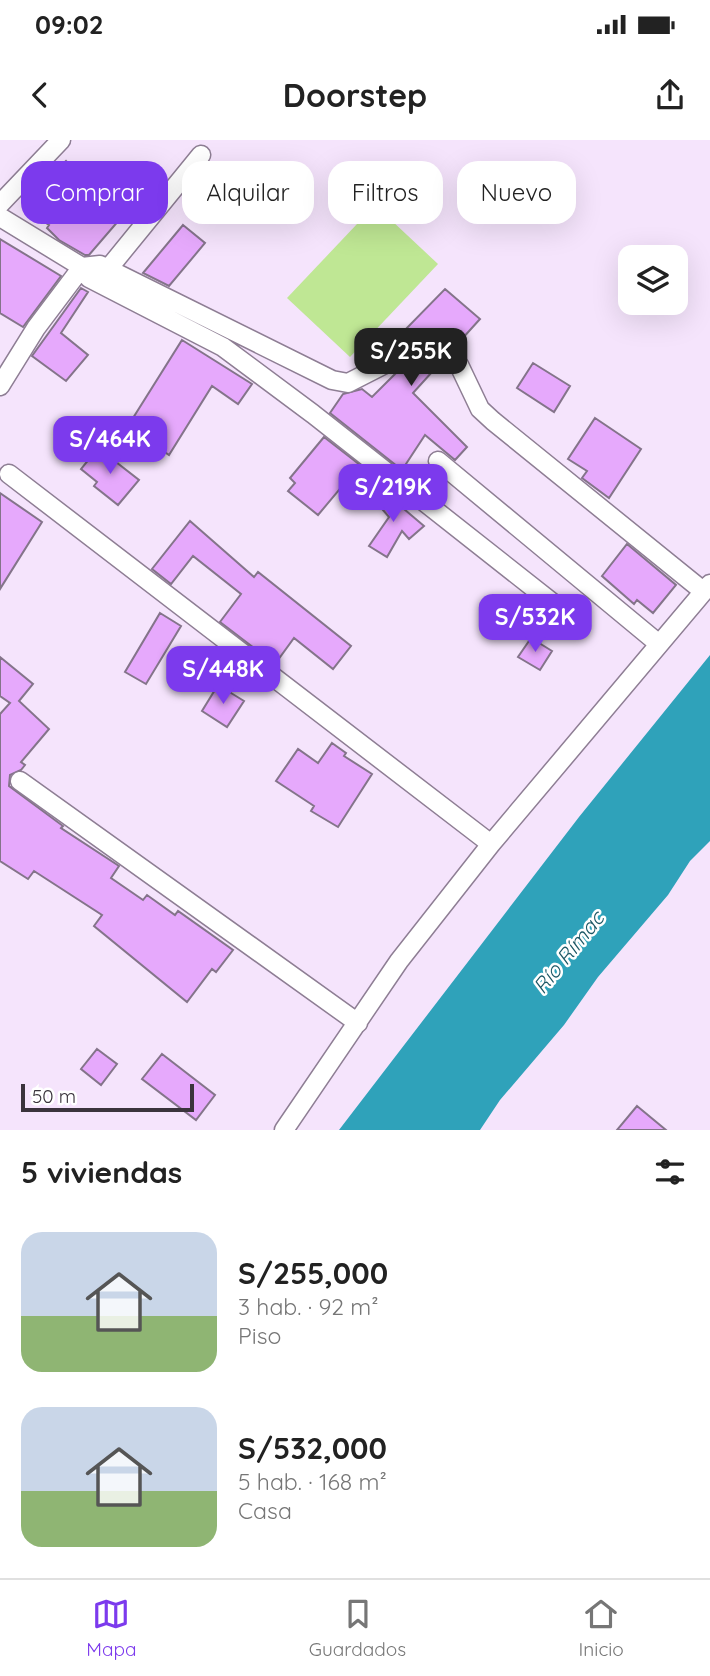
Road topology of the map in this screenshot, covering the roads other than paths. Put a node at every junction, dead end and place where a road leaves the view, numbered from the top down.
1 (61, 140) edge
2 (201, 155) dead end
3 (0, 204) edge
4 (0, 217) edge
5 (82, 267) junction
6 (108, 269) junction
7 (393, 360) dead end
8 (459, 365) dead end
9 (0, 386) edge
10 (438, 461) dead end
11 (9, 474) dead end
12 (707, 587) edge
13 (573, 619) dead end
14 (659, 644) junction
15 (20, 780) dead end
16 (491, 844) junction
17 (358, 1023) junction
18 (284, 1130) edge

1 - 3 street
2 - 6 street
4 - 5 street
5 - 6 street
5 - 9 street
5 - 13 street
6 - 7 street
8 - 12 street
10 - 14 street
11 - 16 street
12 - 14 street
14 - 16 street
15 - 17 street
16 - 17 street
17 - 18 street

